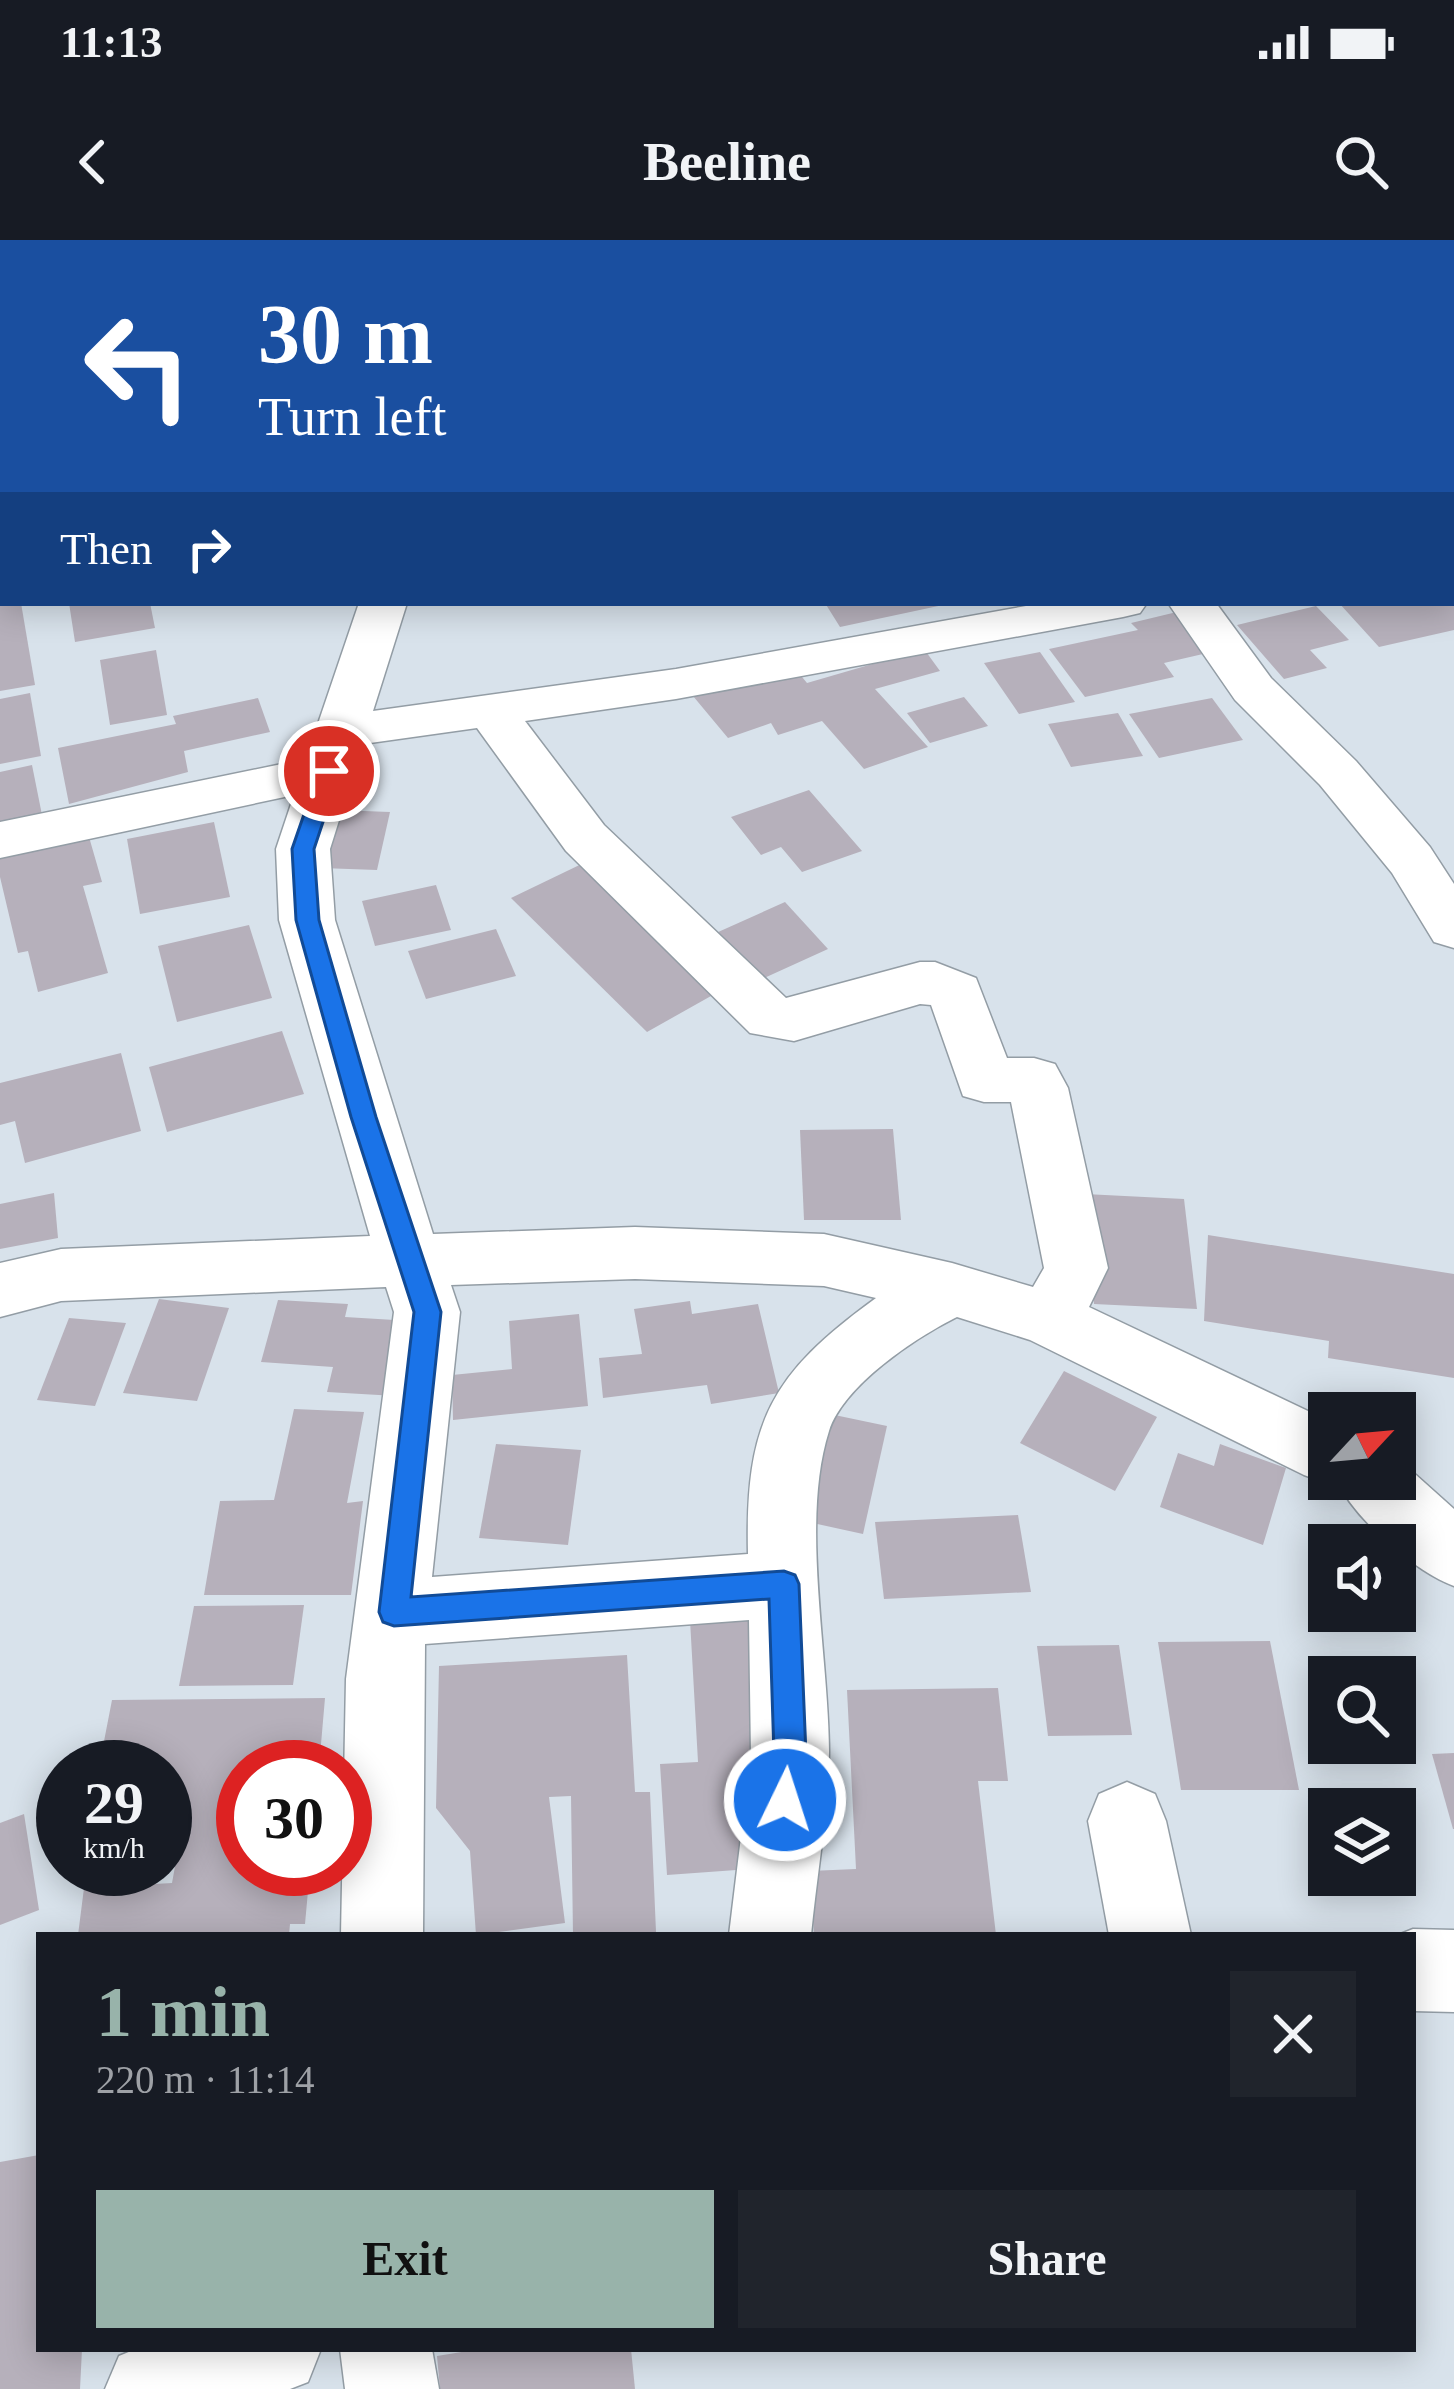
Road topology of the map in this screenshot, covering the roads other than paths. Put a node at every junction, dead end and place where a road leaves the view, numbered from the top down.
1 (382, 606) edge
2 (1106, 606) edge
3 (1194, 606) edge
4 (489, 708) junction
5 (336, 751) junction
6 (0, 839) edge
7 (1454, 928) edge
8 (411, 1261) junction
9 (952, 1289) junction
10 (0, 1291) edge
11 (1050, 1318) junction
12 (1308, 1444) edge
13 (1394, 1500) edge
14 (1454, 1554) edge
15 (784, 1584) junction
16 (394, 1612) junction
17 (1127, 1821) dead end
18 (382, 1932) edge
19 (770, 1932) edge
20 (1149, 1932) edge
21 (1416, 1970) edge
22 (1454, 1971) edge
23 (266, 2352) edge
24 (386, 2352) edge
25 (152, 2389) edge
26 (392, 2389) edge

1 - 5 street
2 - 4 street
3 - 7 street
4 - 5 street
4 - 11 street
5 - 6 street
5 - 8 street
8 - 9 street
8 - 10 street
8 - 16 street
9 - 11 street
9 - 15 street
11 - 12 street
13 - 14 street
15 - 16 street
15 - 19 street
16 - 18 street
17 - 20 street
21 - 22 street
23 - 25 street
24 - 26 street

